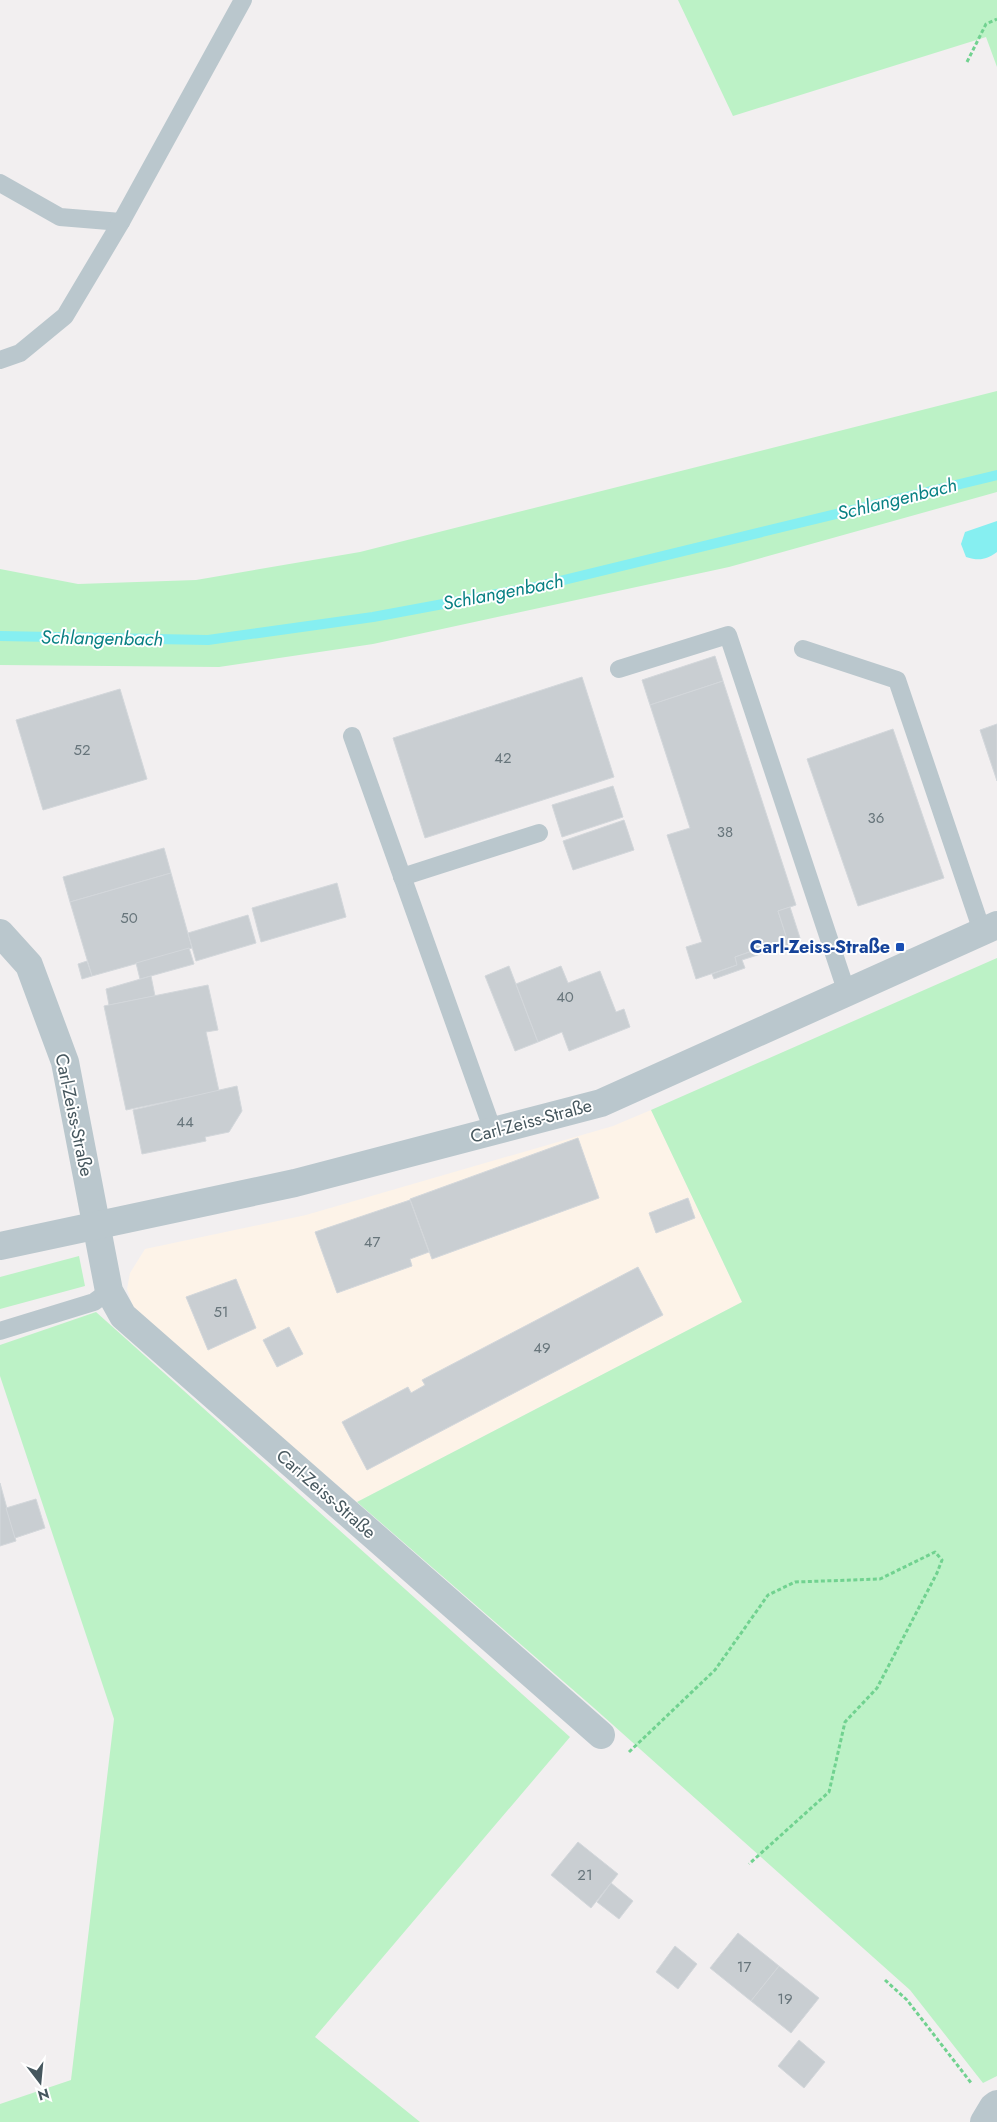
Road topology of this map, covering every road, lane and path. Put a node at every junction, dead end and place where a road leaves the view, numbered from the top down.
1 (244, 0) edge
2 (997, 19) edge
3 (967, 62) dead end
4 (0, 183) edge
5 (121, 222) junction
6 (0, 360) edge
7 (803, 649) dead end
8 (619, 669) dead end
9 (352, 736) dead end
10 (539, 833) dead end
11 (402, 877) junction
12 (990, 928) edge
13 (0, 933) edge
14 (847, 993) junction
15 (493, 1131) junction
16 (97, 1224) junction
17 (0, 1246) edge
18 (110, 1291) junction
19 (0, 1331) edge
20 (601, 1735) dead end
21 (625, 1756) dead end
22 (749, 1864) dead end
23 (885, 1980) dead end
24 (991, 2111) edge

1 - 5 lane
2 - 3 path
4 - 5 lane
5 - 6 lane
7 - 12 lane
8 - 14 lane
9 - 11 lane
10 - 11 lane
11 - 15 lane
12 - 14 street, Carl-Zeiss-Straße
13 - 16 street, Carl-Zeiss-Straße
14 - 15 street, Carl-Zeiss-Straße
15 - 16 street, Carl-Zeiss-Straße
16 - 17 street, Carl-Zeiss-Straße
16 - 18 street, Carl-Zeiss-Straße
18 - 19 lane
18 - 20 street, Carl-Zeiss-Straße
21 - 22 path
23 - 24 path

